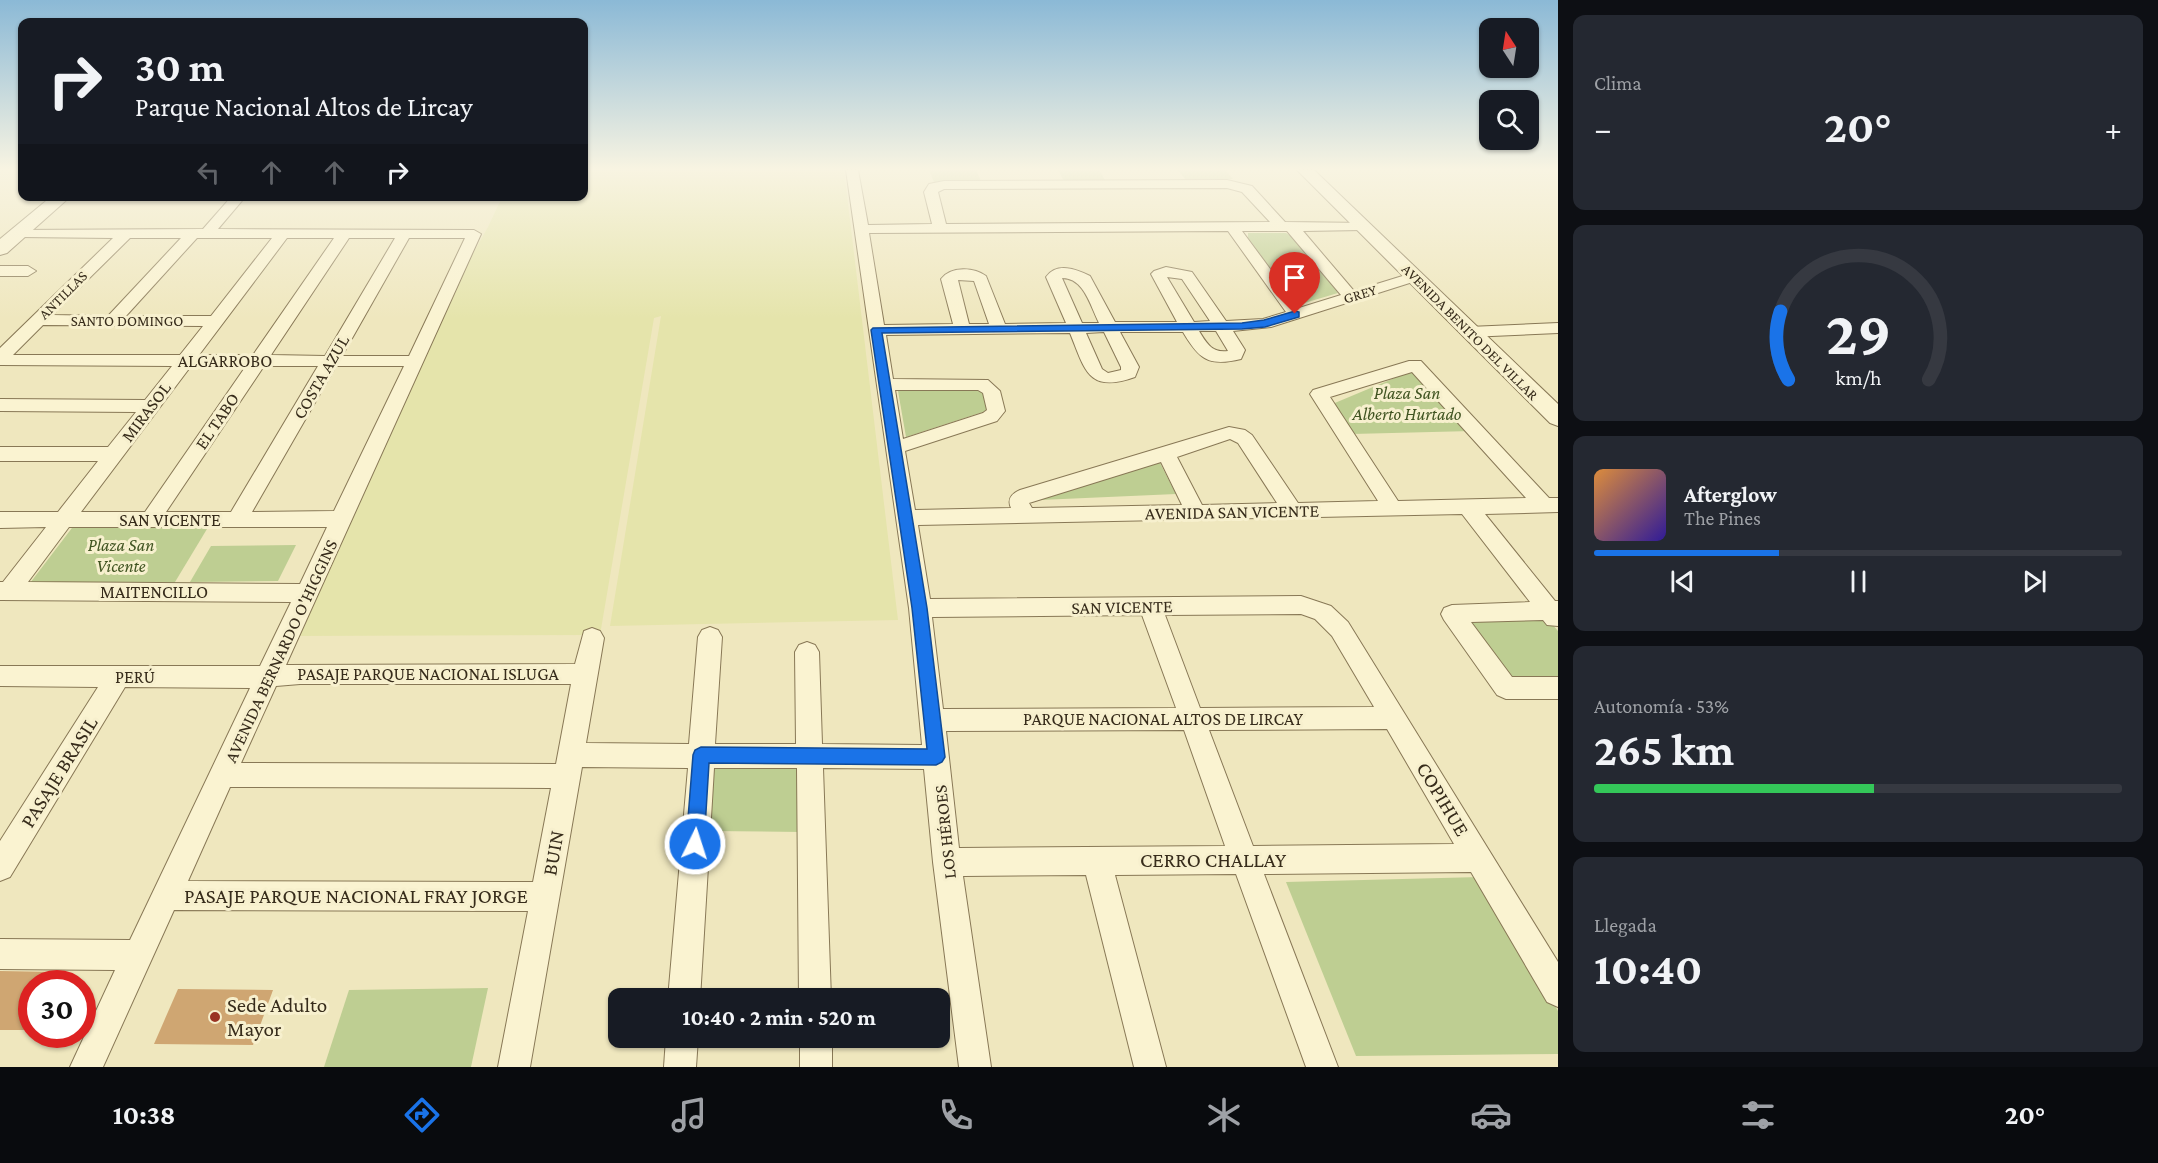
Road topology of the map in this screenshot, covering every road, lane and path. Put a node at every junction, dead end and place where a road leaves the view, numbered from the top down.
1 (35, 220) edge
2 (214, 220) edge
3 (860, 220) edge
4 (938, 220) edge
5 (1279, 220) edge
6 (1357, 220) edge
7 (1286, 226) junction
8 (1363, 226) junction
9 (1232, 227) junction
10 (861, 229) junction
11 (940, 229) junction
12 (0, 233) edge
13 (19, 233) junction
14 (126, 233) junction
15 (200, 233) junction
16 (283, 233) junction
17 (345, 233) junction
18 (405, 233) junction
19 (0, 249) edge
20 (0, 271) edge
21 (28, 271) dead end
22 (1414, 277) junction
23 (1351, 297) junction
24 (1295, 314) junction
25 (38, 320) junction
26 (112, 321) junction
27 (216, 321) junction
28 (1188, 326) junction
29 (1221, 326) junction
30 (1110, 327) junction
31 (1076, 328) junction
32 (1558, 328) edge
33 (962, 329) junction
34 (999, 329) junction
35 (877, 330) junction
36 (1469, 332) junction
37 (0, 359) edge
38 (186, 361) junction
39 (258, 361) junction
40 (330, 361) junction
41 (414, 362) junction
42 (885, 385) junction
43 (0, 405) edge
44 (152, 406) junction
45 (1558, 418) edge
46 (895, 448) junction
47 (0, 454) edge
48 (115, 454) junction
49 (1166, 454) junction
50 (1551, 505) edge
51 (1468, 507) junction
52 (1394, 508) junction
53 (1293, 511) junction
54 (1196, 513) junction
55 (1025, 516) junction
56 (905, 518) junction
57 (341, 519) junction
58 (0, 520) edge
59 (64, 520) junction
60 (150, 520) junction
61 (237, 520) junction
62 (5, 591) edge
63 (308, 593) junction
64 (1150, 606) junction
65 (920, 608) junction
66 (1323, 612) joint
67 (1555, 614) edge
68 (710, 637) dead end
69 (592, 638) dead end
70 (807, 652) dead end
71 (586, 675) junction
72 (0, 676) edge
73 (270, 676) junction
74 (118, 677) junction
75 (1558, 688) edge
76 (1394, 718) junction
77 (1192, 719) junction
78 (931, 720) junction
79 (701, 755) junction
80 (810, 755) junction
81 (936, 757) junction
82 (569, 766) junction
83 (224, 775) junction
84 (1479, 858) junction
85 (1245, 860) junction
86 (1097, 861) junction
87 (947, 862) junction
88 (0, 867) edge
89 (167, 895) junction
90 (545, 897) junction
91 (0, 954) edge
92 (139, 955) junction
93 (685, 988) edge
94 (815, 988) edge
95 (1558, 991) edge
96 (681, 1048) edge
97 (816, 1048) edge
98 (86, 1067) edge
99 (514, 1067) edge
100 (680, 1067) edge
101 (816, 1067) edge
102 (975, 1067) edge
103 (1150, 1067) edge
104 (1322, 1067) edge

1 - 13 street
2 - 15 street
3 - 10 street, LOS HÉROES
4 - 11 street
5 - 7 street
6 - 8 street, AVENIDA BENITO DEL VILLAR
7 - 8 street
7 - 9 street
7 - 23 street
8 - 22 street, AVENIDA BENITO DEL VILLAR
9 - 11 street
9 - 24 street
10 - 11 street
10 - 35 street, LOS HÉROES
12 - 13 street
13 - 14 street
13 - 19 street
14 - 15 street
14 - 25 street, ANTILLAS
15 - 16 street
15 - 26 street
16 - 17 street
16 - 27 street, MIRASOL
17 - 18 street
17 - 39 street, EL TABO
18 - 40 street, COSTA AZUL
18 - 41 street, AVENIDA BERNARDO O'HIGGINS
20 - 21 street
22 - 23 street, GREY
22 - 36 street, AVENIDA BENITO DEL VILLAR
23 - 24 street, GREY
24 - 29 street, GREY
25 - 26 street, SANTO DOMINGO
25 - 37 street, ANTILLAS
26 - 27 street, SANTO DOMINGO
27 - 38 street, MIRASOL
28 - 29 street, GREY
28 - 29 street
28 - 29 street
28 - 30 street, GREY
30 - 31 street, GREY
30 - 31 street
30 - 31 street
31 - 34 street, GREY
32 - 36 street
33 - 34 street, GREY
33 - 34 street
33 - 35 street, GREY
35 - 42 street, LOS HÉROES
36 - 45 street, AVENIDA BENITO DEL VILLAR
37 - 38 street, ALGARROBO
38 - 39 street, ALGARROBO
38 - 44 street, MIRASOL
39 - 40 street, ALGARROBO
39 - 60 street, EL TABO
40 - 41 street, ALGARROBO
40 - 61 street, COSTA AZUL
41 - 57 street, AVENIDA BERNARDO O'HIGGINS
42 - 46 street, LOS HÉROES
42 - 46 street
43 - 44 street
44 - 48 street, MIRASOL
46 - 56 street, LOS HÉROES
47 - 48 street
48 - 59 street, MIRASOL
49 - 53 street
49 - 54 street
49 - 55 street
50 - 51 street, AVENIDA SAN VICENTE
50 - 52 street
51 - 52 street, AVENIDA SAN VICENTE
51 - 67 street
52 - 53 street, AVENIDA SAN VICENTE
53 - 54 street, AVENIDA SAN VICENTE
54 - 55 street, AVENIDA SAN VICENTE
55 - 56 street, AVENIDA SAN VICENTE
56 - 65 street, LOS HÉROES
57 - 61 street, SAN VICENTE
57 - 63 street, AVENIDA BERNARDO O'HIGGINS
58 - 59 street, SAN VICENTE
59 - 60 street, SAN VICENTE
59 - 62 street, MIRASOL
60 - 61 street, SAN VICENTE
62 - 63 street, MAITENCILLO
63 - 73 street, AVENIDA BERNARDO O'HIGGINS
64 - 65 street, SAN VICENTE
64 - 66 street, SAN VICENTE
64 - 77 street
65 - 78 street, LOS HÉROES
66 - 76 street, COPIHUE
67 - 75 street
68 - 79 street
69 - 71 street, BUIN
70 - 80 street
71 - 73 street, PASAJE PARQUE NACIONAL ISLUGA
71 - 82 street, BUIN
72 - 74 street, PERÚ
73 - 74 street, PERÚ
73 - 83 street, AVENIDA BERNARDO O'HIGGINS
74 - 88 street, PASAJE BRASIL
76 - 77 street, PARQUE NACIONAL ALTOS DE LIRCAY
76 - 84 street, COPIHUE
77 - 78 street, PARQUE NACIONAL ALTOS DE LIRCAY
77 - 85 street
78 - 81 street, LOS HÉROES
79 - 80 street
79 - 82 street
79 - 93 street
80 - 81 street
80 - 94 street
81 - 87 street, LOS HÉROES
82 - 83 street
82 - 90 street, BUIN
83 - 89 street, AVENIDA BERNARDO O'HIGGINS
84 - 85 street, CERRO CHALLAY
84 - 95 street, COPIHUE
85 - 86 street, CERRO CHALLAY
85 - 104 street
86 - 87 street, CERRO CHALLAY
86 - 103 street
87 - 102 street, LOS HÉROES
89 - 90 street, PASAJE PARQUE NACIONAL FRAY JORGE
89 - 92 street, AVENIDA BERNARDO O'HIGGINS
90 - 99 street, BUIN
91 - 92 street
92 - 98 street, AVENIDA BERNARDO O'HIGGINS
96 - 100 street
97 - 101 street

